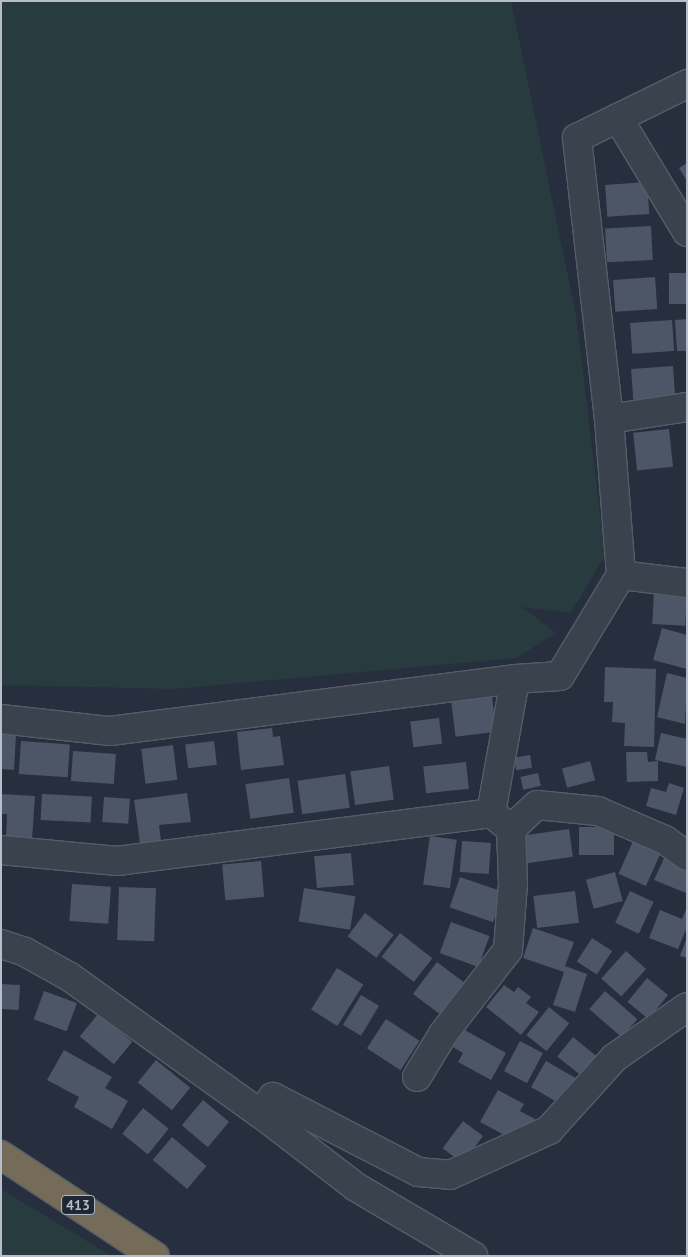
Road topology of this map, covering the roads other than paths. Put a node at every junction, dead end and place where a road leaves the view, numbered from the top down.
1 (687, 84) edge
2 (618, 118) junction
3 (687, 232) edge
4 (687, 407) edge
5 (608, 419) junction
6 (622, 575) junction
7 (687, 584) edge
8 (514, 679) junction
9 (1, 719) edge
10 (501, 821) junction
11 (1, 850) edge
12 (687, 856) edge
13 (1, 944) edge
14 (687, 1007) edge
15 (417, 1077) dead end
16 (261, 1114) junction
17 (1, 1155) edge
18 (155, 1256) edge
19 (473, 1256) edge

1 - 2 street
2 - 3 street
2 - 5 street
4 - 5 street
5 - 6 street
6 - 7 street
6 - 8 street
8 - 9 street
8 - 10 street
10 - 11 street
10 - 12 street
10 - 15 street
13 - 16 street
14 - 16 street
16 - 19 street
17 - 18 highway, 413

